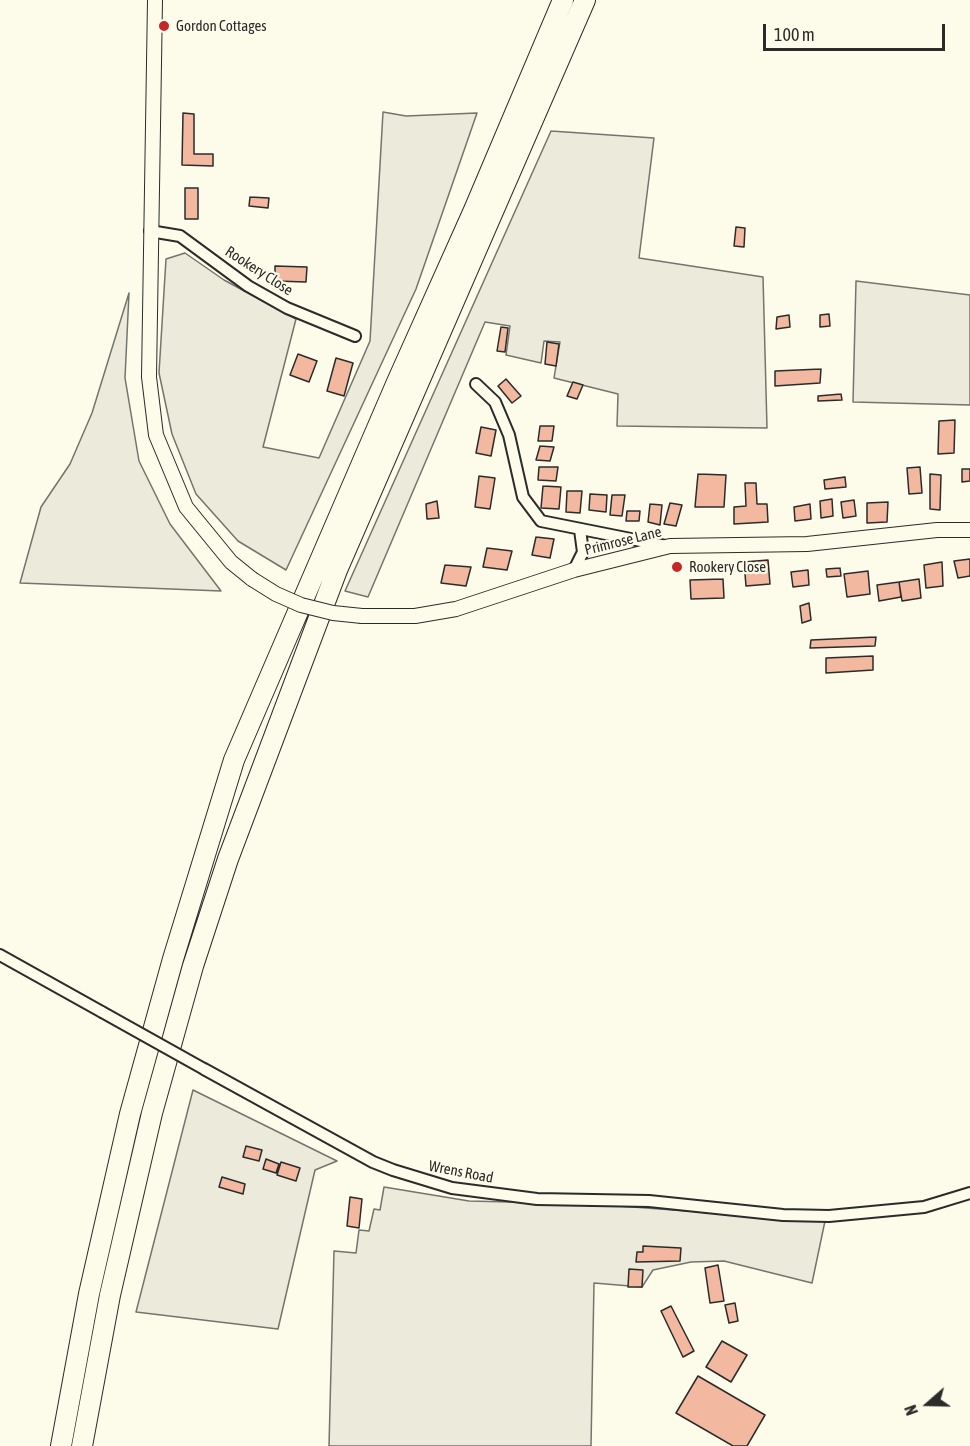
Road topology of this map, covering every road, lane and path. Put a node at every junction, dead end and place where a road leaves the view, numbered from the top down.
1 (155, 0) edge
2 (563, 0) edge
3 (585, 0) edge
4 (150, 231) junction
5 (355, 336) dead end
6 (476, 384) dead end
7 (580, 530) junction
8 (970, 530) edge
9 (670, 546) junction
10 (573, 570) junction
11 (0, 955) edge
12 (970, 1193) edge
13 (61, 1446) edge
14 (82, 1446) edge

1 - 4 street, Primrose Lane
2 - 13 highway
3 - 14 highway
4 - 5 street, Rookery Close
4 - 10 street, Primrose Lane, bridge
6 - 7 street
7 - 9 street
7 - 10 street
8 - 9 street, Primrose Lane
9 - 10 street, Primrose Lane
11 - 12 street, Wrens Road, bridge

